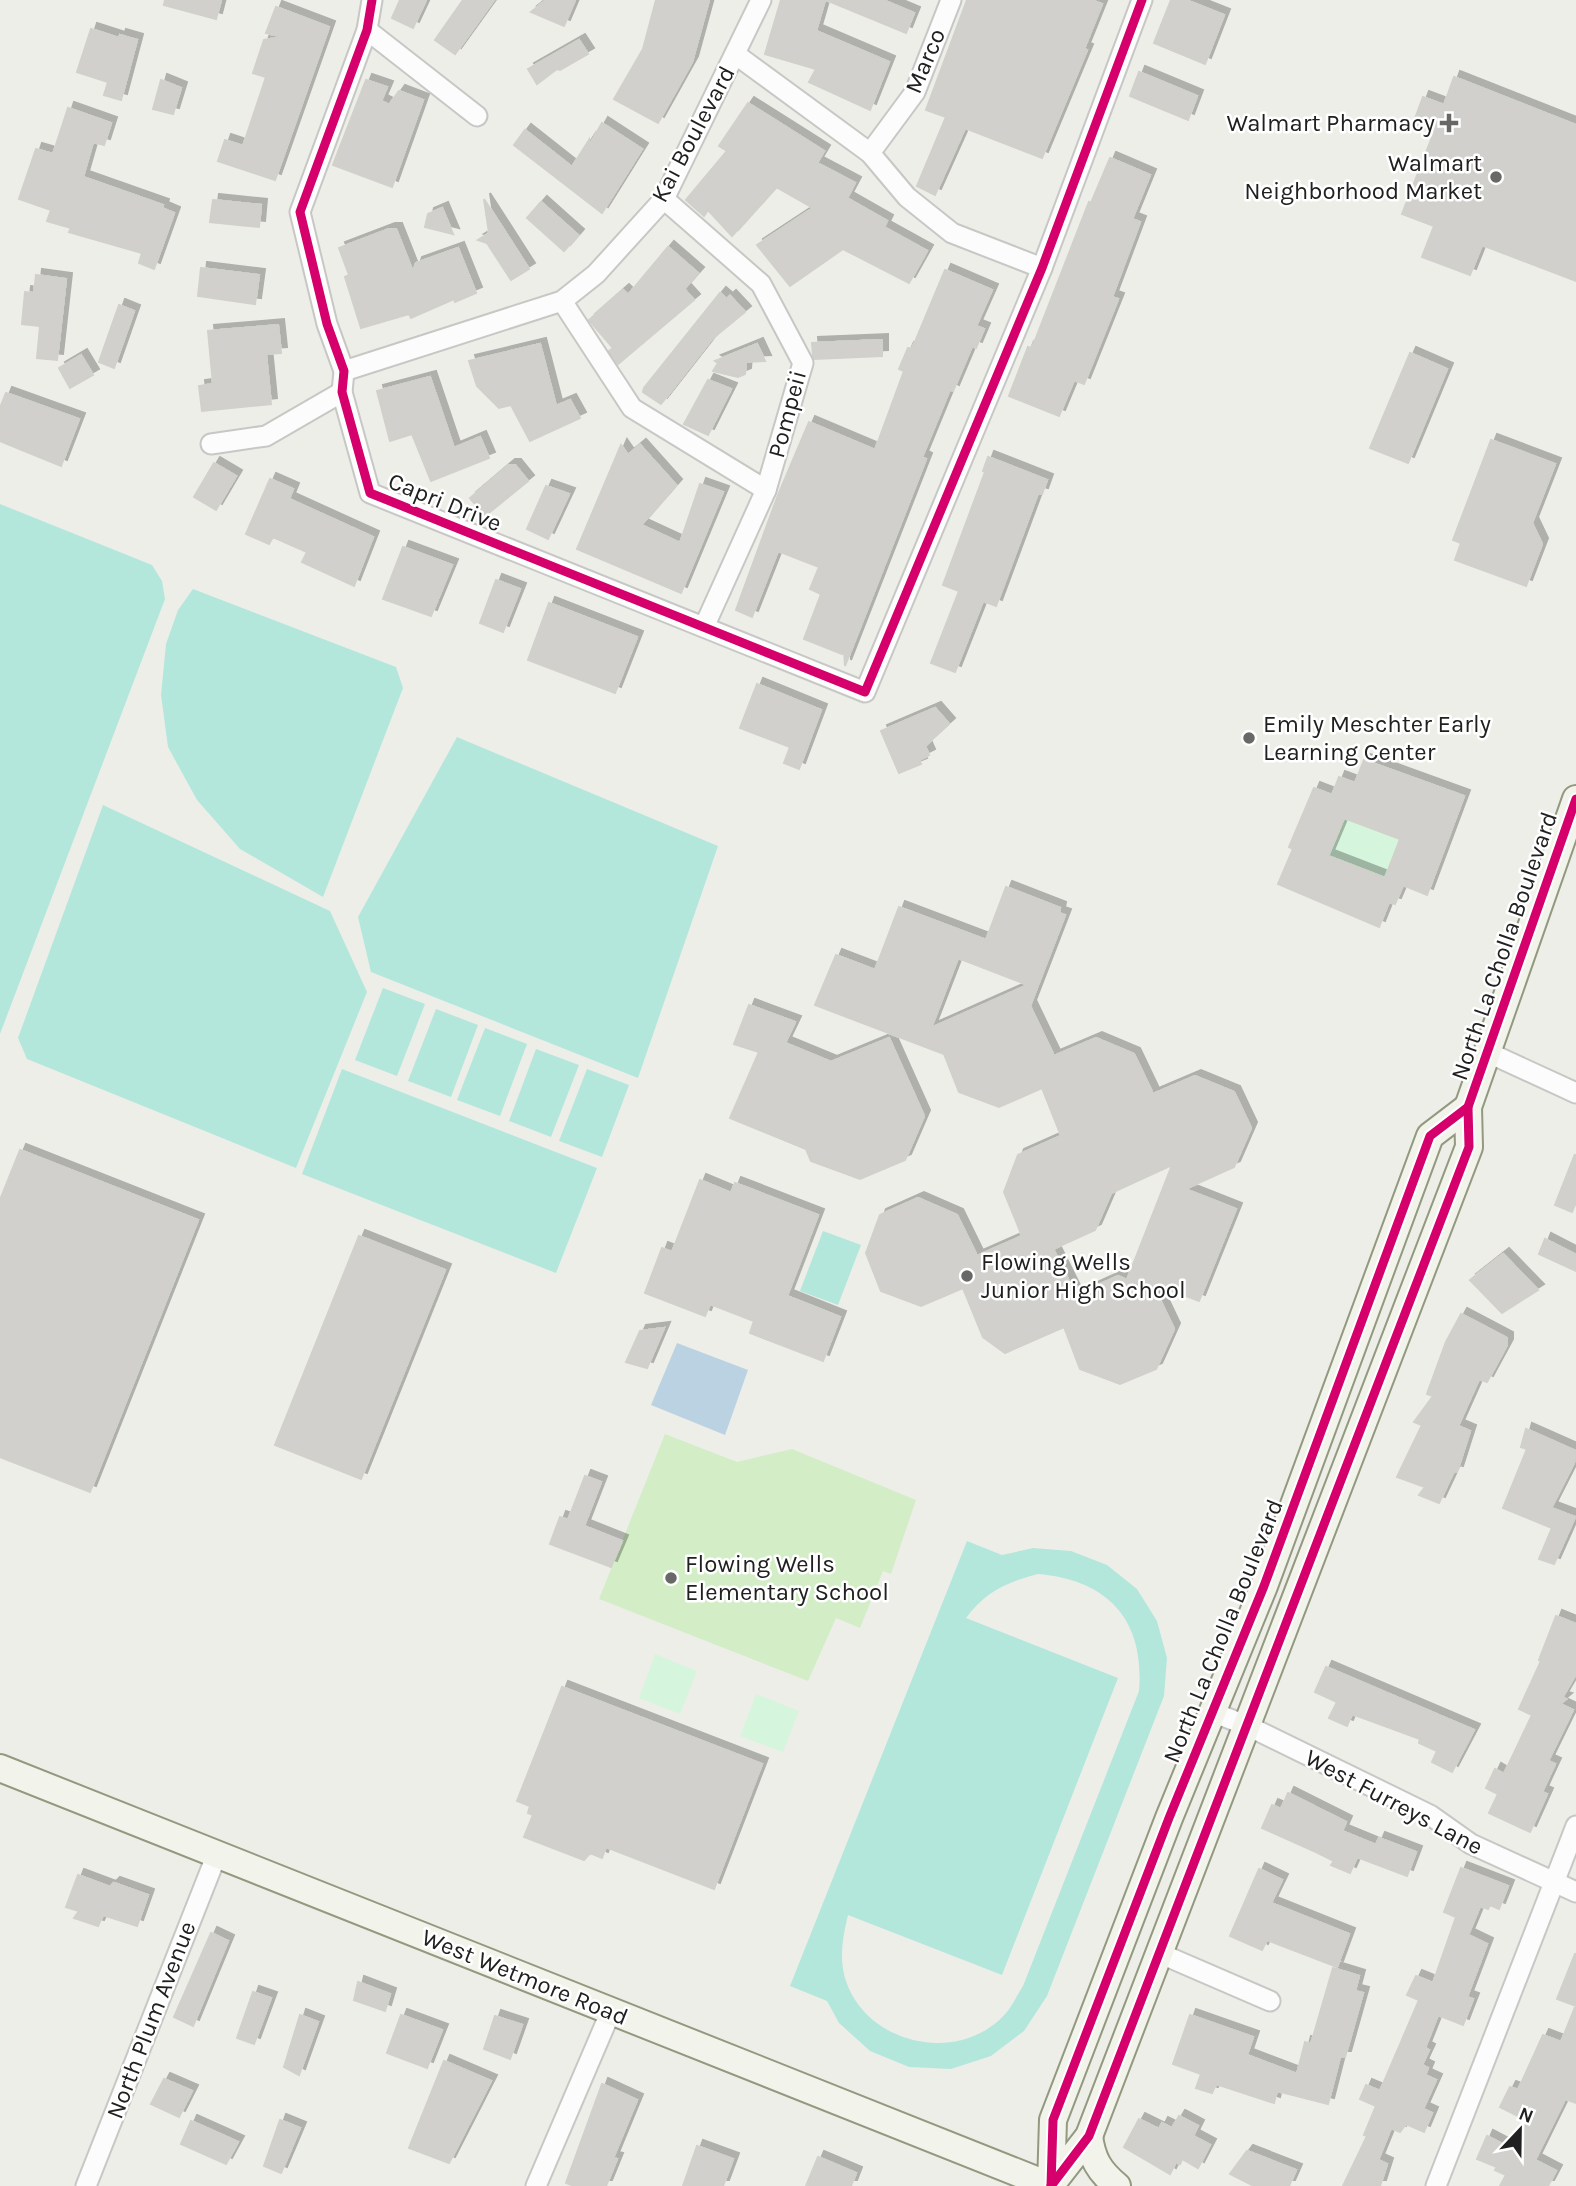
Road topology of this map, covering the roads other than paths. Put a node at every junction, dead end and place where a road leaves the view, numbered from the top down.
1 (372, 0) edge
2 (761, 0) edge
3 (951, 0) edge
4 (1142, 0) edge
5 (367, 30) junction
6 (735, 54) junction
7 (477, 117) dead end
8 (870, 153) junction
9 (664, 198) junction
10 (1042, 268) junction
11 (562, 301) junction
12 (344, 371) junction
13 (342, 392) junction
14 (211, 444) dead end
15 (766, 490) junction
16 (704, 627) junction
17 (1576, 799) edge
18 (1487, 1052) junction
19 (1576, 1093) edge
20 (1468, 1107) junction
21 (1212, 1712) junction
22 (1248, 1726) junction
23 (0, 1768) edge
24 (1576, 1826) edge
25 (217, 1854) junction
26 (1553, 1882) junction
27 (1576, 1892) edge
28 (1159, 1953) junction
29 (1269, 2001) dead end
30 (611, 2011) junction
31 (1089, 2136) junction
32 (86, 2186) edge
33 (536, 2186) edge
34 (1051, 2186) edge
35 (1117, 2186) edge
36 (1436, 2186) edge

1 - 5 street, Capri Drive
2 - 6 street, Kai Boulevard
3 - 8 street, Marco
4 - 10 street
5 - 7 street
5 - 12 street, Capri Drive
6 - 8 street
6 - 9 street, Kai Boulevard
8 - 10 street
9 - 11 street, Kai Boulevard
9 - 15 street, Pompeii
10 - 16 street, Capri Drive
11 - 12 street, Kai Boulevard
11 - 15 street
12 - 13 street, Capri Drive
13 - 14 street
13 - 16 street, Capri Drive
15 - 16 street, Pompeii
17 - 18 street, North La Cholla Boulevard
18 - 19 street
18 - 20 street, North La Cholla Boulevard
20 - 21 street, North La Cholla Boulevard
20 - 22 street, North La Cholla Boulevard
21 - 22 street, West Furreys Lane
21 - 34 street, North La Cholla Boulevard
22 - 26 street, West Furreys Lane
22 - 28 street, North La Cholla Boulevard
23 - 25 street, West Wetmore Road
24 - 26 street
25 - 30 street, West Wetmore Road
25 - 32 street, North Plum Avenue
26 - 27 street, West Furreys Lane
26 - 36 street
28 - 29 street
28 - 31 street, North La Cholla Boulevard
30 - 33 street
30 - 34 street, West Wetmore Road
31 - 34 street, North La Cholla Boulevard
31 - 35 street

